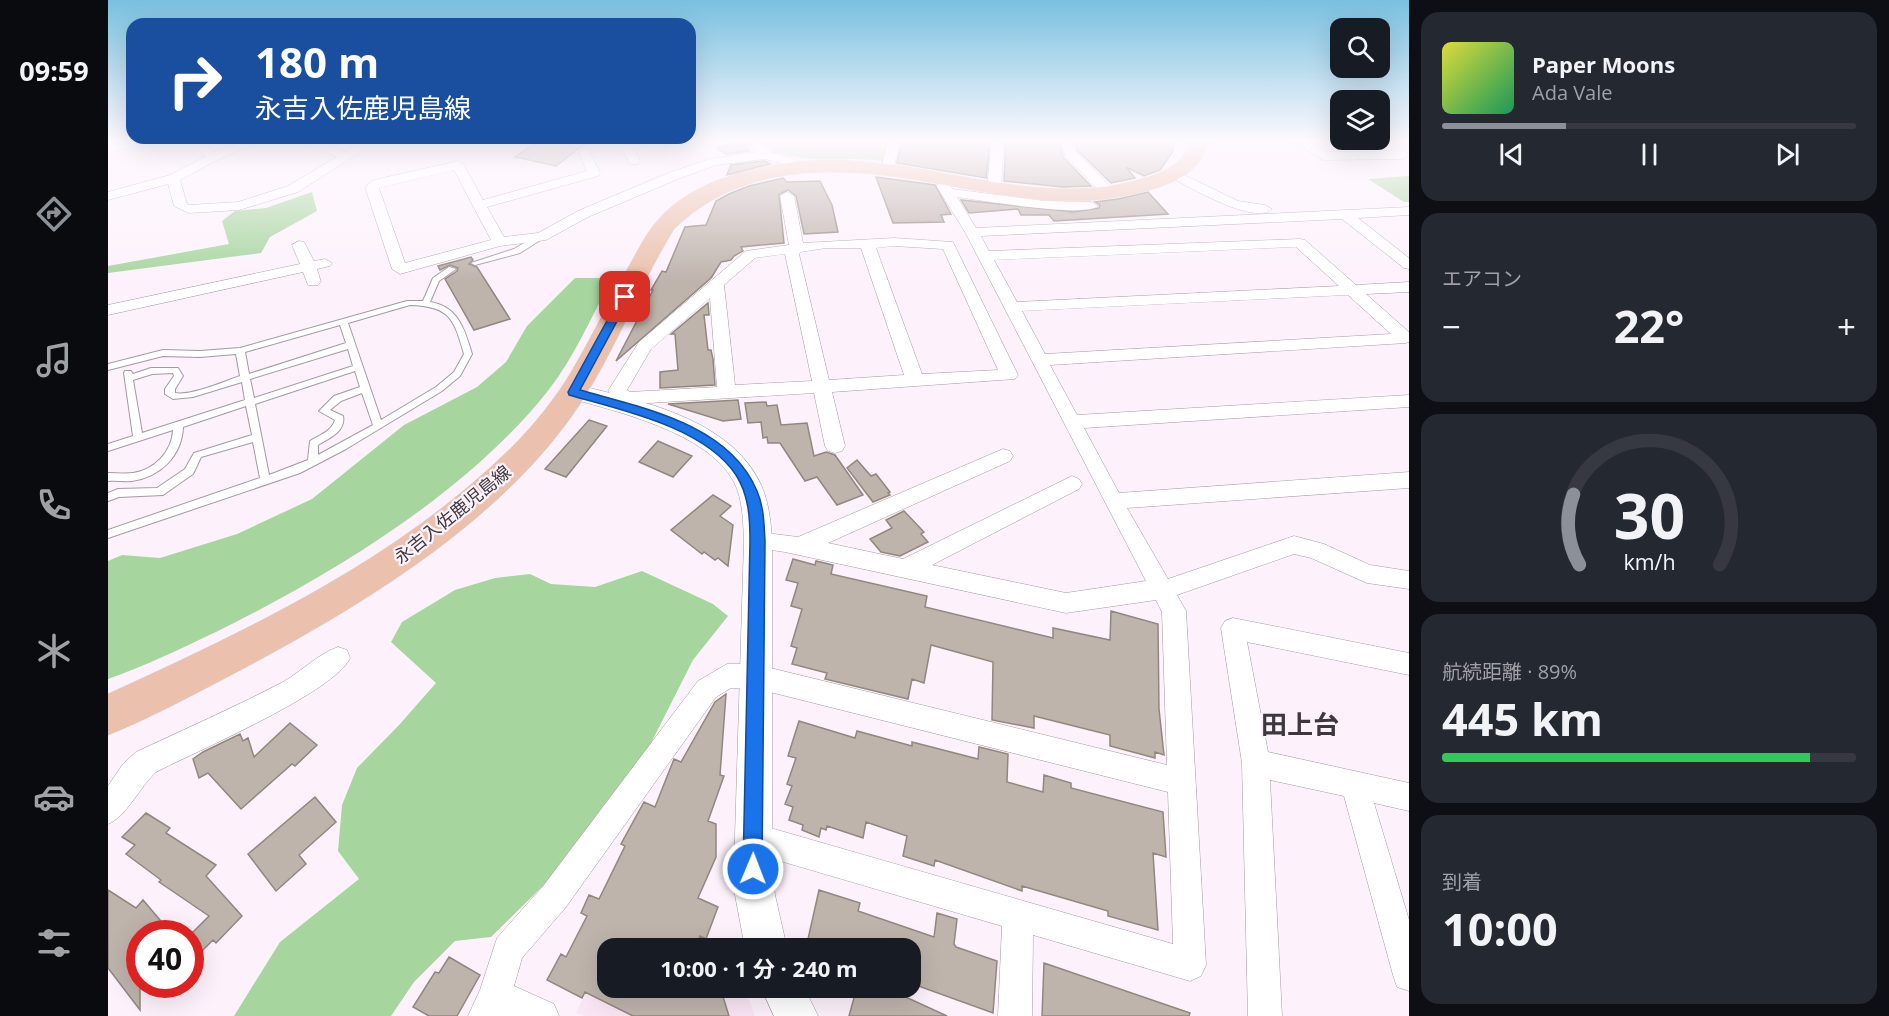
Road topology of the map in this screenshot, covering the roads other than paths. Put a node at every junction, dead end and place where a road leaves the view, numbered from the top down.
1 (143, 187) edge
2 (175, 187) edge
3 (296, 187) edge
4 (372, 187) edge
5 (470, 187) edge
6 (541, 187) edge
7 (646, 187) edge
8 (719, 187) edge
9 (947, 187) edge
10 (953, 187) edge
11 (980, 187) edge
12 (1092, 187) edge
13 (1142, 187) edge
14 (1200, 187) edge
15 (994, 188) joint
16 (108, 196) edge
17 (787, 196) dead end
18 (1100, 199) junction
19 (479, 205) junction
20 (1409, 209) edge
21 (1346, 215) junction
22 (972, 232) junction
23 (541, 237) junction
24 (499, 242) junction
25 (867, 244) junction
26 (299, 245) dead end
27 (797, 247) junction
28 (985, 256) junction
29 (475, 263) dead end
30 (317, 264) junction
31 (1409, 265) edge
32 (452, 269) dead end
33 (314, 282) dead end
34 (716, 283) junction
35 (153, 285) dead end
36 (1409, 287) edge
37 (211, 288) junction
38 (1353, 290) junction
39 (151, 301) junction
40 (426, 302) junction
41 (209, 306) dead end
42 (1011, 307) junction
43 (115, 309) edge
44 (343, 322) junction
45 (121, 328) dead end
46 (350, 345) junction
47 (240, 351) junction
48 (1039, 360) junction
49 (126, 363) junction
50 (108, 367) edge
51 (358, 367) junction
52 (245, 377) junction
53 (129, 378) junction
54 (915, 381) junction
55 (822, 386) junction
56 (366, 389) junction
57 (573, 392) junction
58 (728, 392) junction
59 (624, 401) junction
60 (1409, 401) edge
61 (250, 403) junction
62 (1071, 422) junction
63 (178, 425) junction
64 (378, 426) junction
65 (257, 437) junction
66 (138, 438) junction
67 (835, 446) dead end
68 (108, 448) edge
69 (1004, 456) dead end
70 (313, 462) junction
71 (108, 477) edge
72 (265, 480) junction
73 (1409, 480) edge
74 (1072, 484) dead end
75 (108, 497) edge
76 (1113, 501) junction
77 (108, 534) edge
78 (758, 541) junction
79 (800, 546) junction
80 (904, 569) junction
81 (1409, 580) edge
82 (1163, 590) junction
83 (338, 658) dead end
84 (1409, 664) edge
85 (754, 676) junction
86 (108, 715) edge
87 (1256, 763) junction
88 (1182, 782) junction
89 (1355, 786) junction
90 (1409, 797) edge
91 (108, 810) edge
92 (753, 838) junction
93 (1018, 915) junction
94 (764, 938) edge
95 (1409, 975) edge
96 (787, 998) edge
97 (490, 1005) edge
98 (542, 1016) edge
99 (796, 1016) edge
100 (1015, 1016) edge
101 (1265, 1016) edge

1 - 16 street
2 - 3 street
4 - 24 street
5 - 19 street
6 - 19 street
7 - 23 street
8 - 57 main road, 永吉入佐鹿児島線
9 - 22 street
10 - 18 street
11 - 15 main road, 永吉入佐鹿児島線
12 - 18 street
13 - 18 main road, 永吉入佐鹿児島線
14 - 20 street
15 - 18 main road, 永吉入佐鹿児島線
17 - 27 street
19 - 24 street
20 - 21 street
21 - 22 street
21 - 31 street
22 - 28 street
23 - 24 street
23 - 29 lane
25 - 27 street
25 - 54 street
25 - 54 street
26 - 30 street
27 - 34 street
27 - 55 street
28 - 38 street
28 - 42 street
30 - 33 street
30 - 37 street
32 - 40 lane
34 - 58 street
34 - 59 street
35 - 39 street
36 - 38 street
37 - 39 street
37 - 41 street
38 - 42 street
38 - 48 street
39 - 43 street
40 - 44 lane
40 - 64 lane
42 - 48 street
43 - 45 street
44 - 46 lane
44 - 47 lane
46 - 51 lane
46 - 52 lane
47 - 49 lane
47 - 52 lane
48 - 62 street
49 - 50 lane
49 - 53 lane
51 - 56 lane
51 - 61 lane
52 - 53 lane
52 - 61 lane
53 - 66 lane
54 - 55 street
55 - 58 street
55 - 67 street
56 - 64 lane
56 - 70 lane
57 - 59 street
57 - 86 main road, 永吉入佐鹿児島線
58 - 59 street
59 - 78 street
60 - 62 street
61 - 63 lane
61 - 65 lane
62 - 76 street
63 - 66 lane
63 - 71 lane
64 - 70 lane
65 - 72 lane
65 - 75 lane
66 - 68 lane
69 - 79 street
70 - 72 lane
72 - 77 lane
73 - 76 street
74 - 80 street
76 - 82 street
78 - 79 street
78 - 85 street
79 - 80 street
80 - 82 street
81 - 82 street
82 - 88 street
83 - 91 street
84 - 87 street
85 - 88 street
85 - 92 street
85 - 97 street
87 - 89 street
87 - 101 street
88 - 93 street
89 - 90 street
89 - 95 street
92 - 93 street
92 - 94 street
93 - 100 street
96 - 99 street
97 - 98 street

